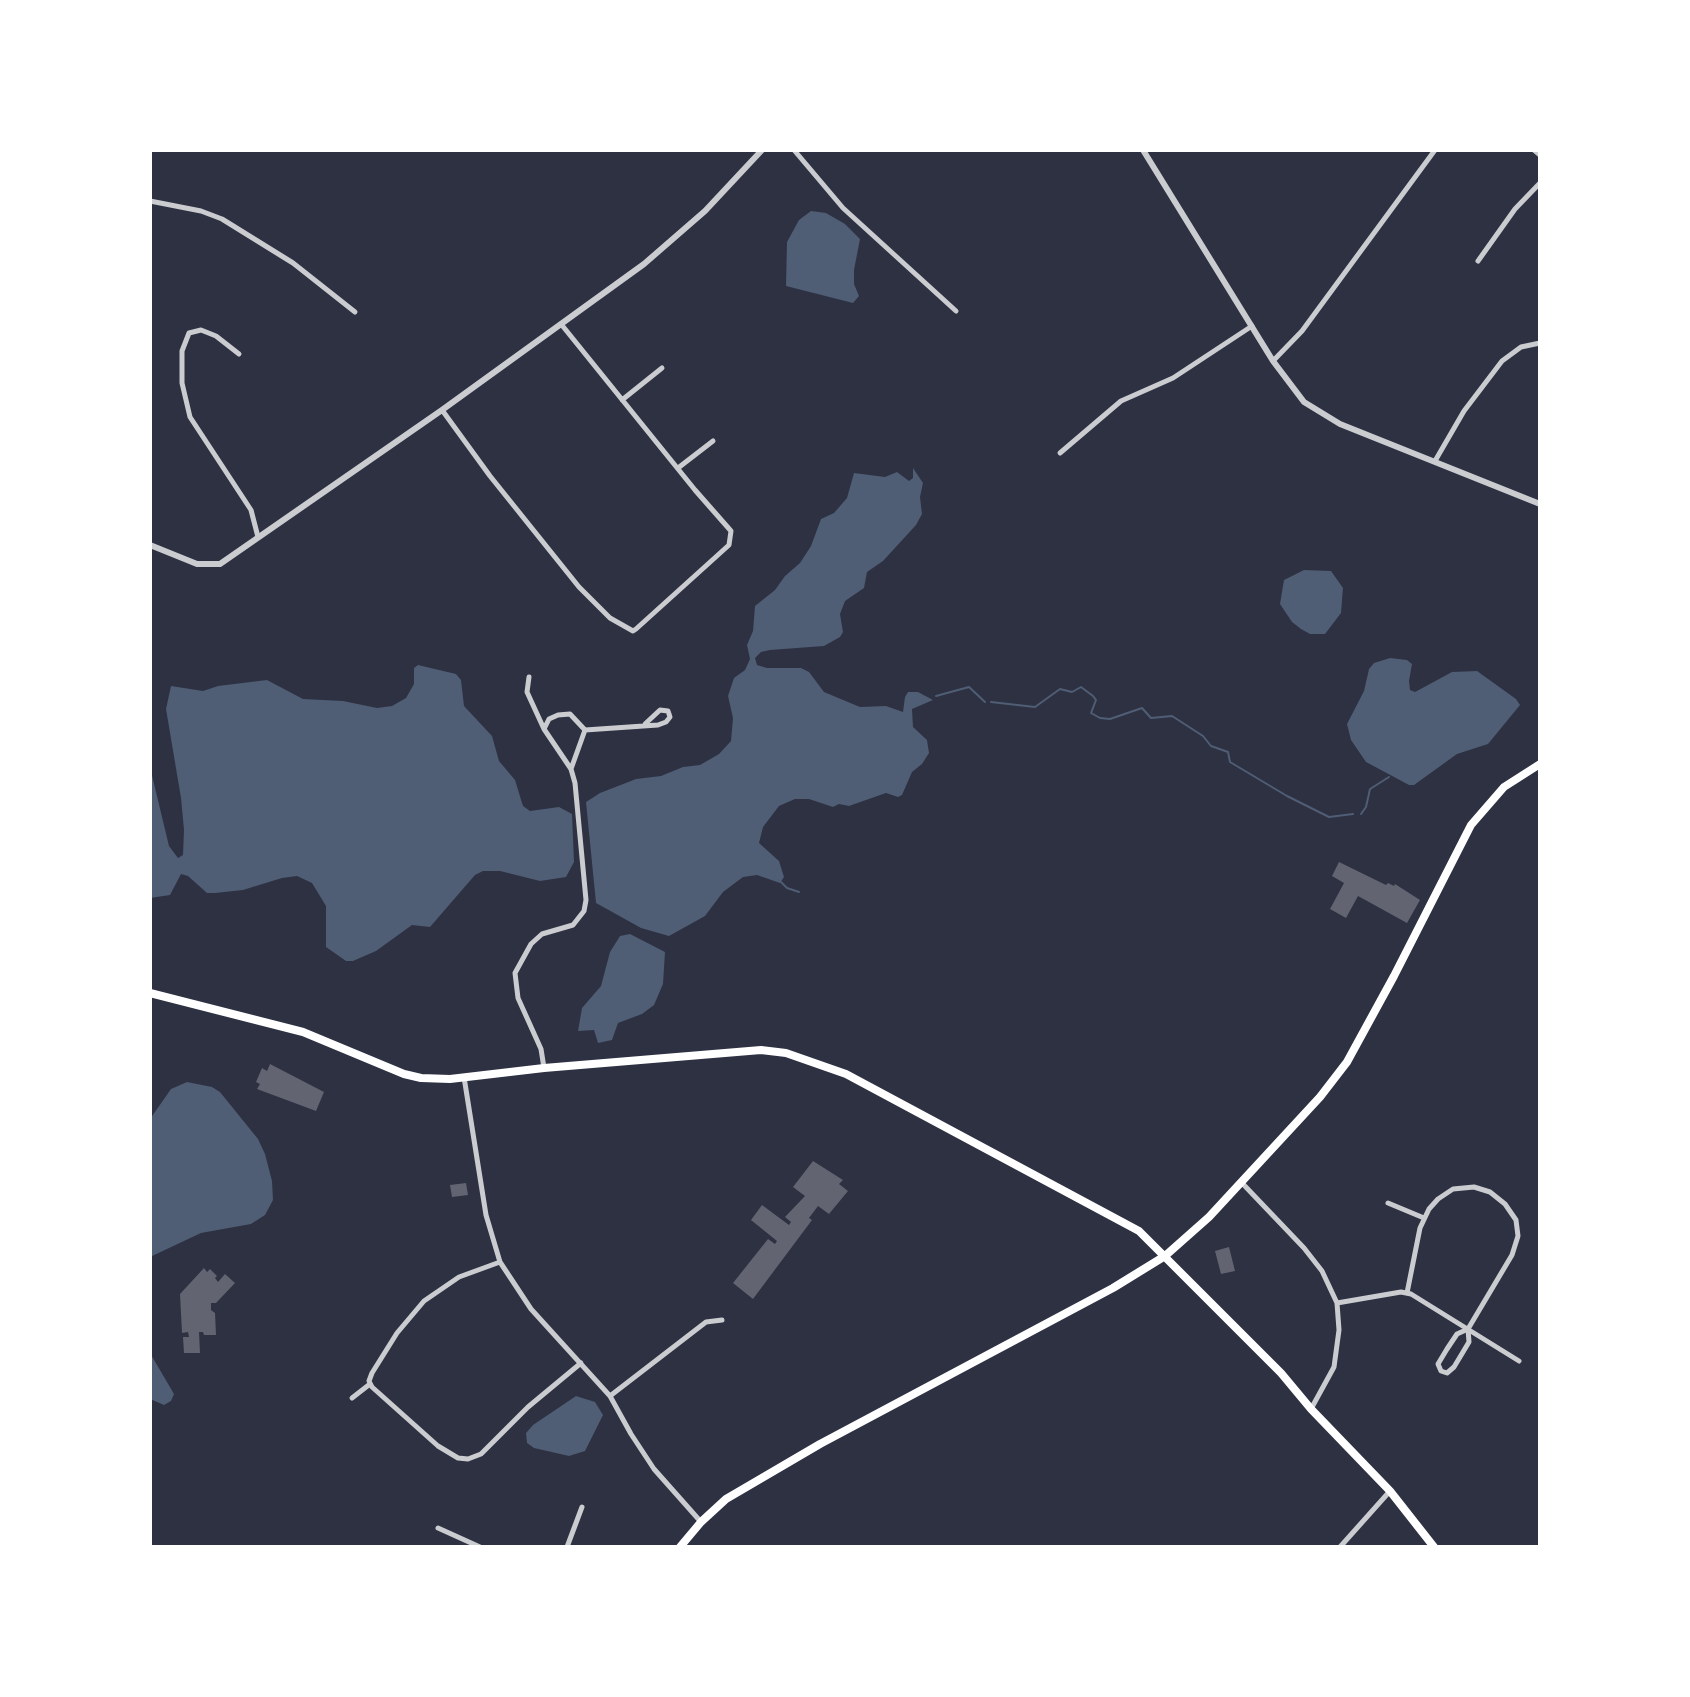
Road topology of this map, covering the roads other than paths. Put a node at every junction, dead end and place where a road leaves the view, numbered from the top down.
1 (762, 150) edge
2 (794, 150) edge
3 (1143, 150) edge
4 (1435, 150) edge
5 (1534, 150) edge
6 (1540, 155) edge
7 (1540, 183) edge
8 (150, 201) edge
9 (1478, 261) dead end
10 (956, 311) dead end
11 (355, 312) dead end
12 (561, 324) junction
13 (1252, 326) junction
14 (1540, 343) edge
15 (239, 354) dead end
16 (1273, 361) junction
17 (662, 368) dead end
18 (622, 400) junction
19 (442, 410) junction
20 (713, 441) dead end
21 (1060, 453) dead end
22 (1435, 461) junction
23 (678, 468) junction
24 (1540, 504) edge
25 (258, 537) junction
26 (150, 545) edge
27 (529, 677) dead end
28 (645, 724) dead end
29 (544, 729) junction
30 (585, 730) junction
31 (1540, 764) edge
32 (571, 769) junction
33 (150, 993) edge
34 (544, 1068) junction
35 (464, 1077) junction
36 (1242, 1183) junction
37 (1388, 1203) dead end
38 (1424, 1218) junction
39 (1165, 1256) junction
40 (500, 1262) junction
41 (1407, 1293) junction
42 (1337, 1304) junction
43 (722, 1320) dead end
44 (1468, 1329) junction
45 (1519, 1361) dead end
46 (581, 1363) junction
47 (370, 1384) junction
48 (610, 1396) junction
49 (352, 1398) dead end
50 (1311, 1409) junction
51 (1390, 1491) junction
52 (582, 1507) dead end
53 (701, 1522) junction
54 (438, 1528) dead end
55 (480, 1547) edge
56 (567, 1547) edge
57 (680, 1547) edge
58 (1340, 1547) edge
59 (1434, 1547) edge

1 - 12 street
2 - 10 street
3 - 13 street
4 - 16 street
5 - 6 street
7 - 9 street
8 - 11 street
12 - 18 street
12 - 19 street
13 - 16 street
13 - 21 street
14 - 22 street
15 - 25 street
16 - 22 street
17 - 18 street
18 - 23 street
19 - 23 street
19 - 25 street
20 - 23 street
22 - 24 street
25 - 26 street
27 - 29 street
28 - 30 street
29 - 30 street
29 - 32 street
30 - 32 street
31 - 36 main road
32 - 34 street
33 - 35 main road
34 - 35 main road
34 - 39 main road
35 - 40 street
36 - 39 main road
36 - 42 street
37 - 38 street
38 - 41 street
38 - 44 street
39 - 50 main road
39 - 53 main road
40 - 46 street
40 - 47 street
41 - 42 street
41 - 44 street
42 - 50 street
43 - 48 street
44 - 44 street
44 - 45 street
46 - 47 street
46 - 48 street
47 - 49 street
48 - 53 street
50 - 51 main road
51 - 58 street
51 - 59 main road
52 - 56 street
53 - 57 main road
54 - 55 street

